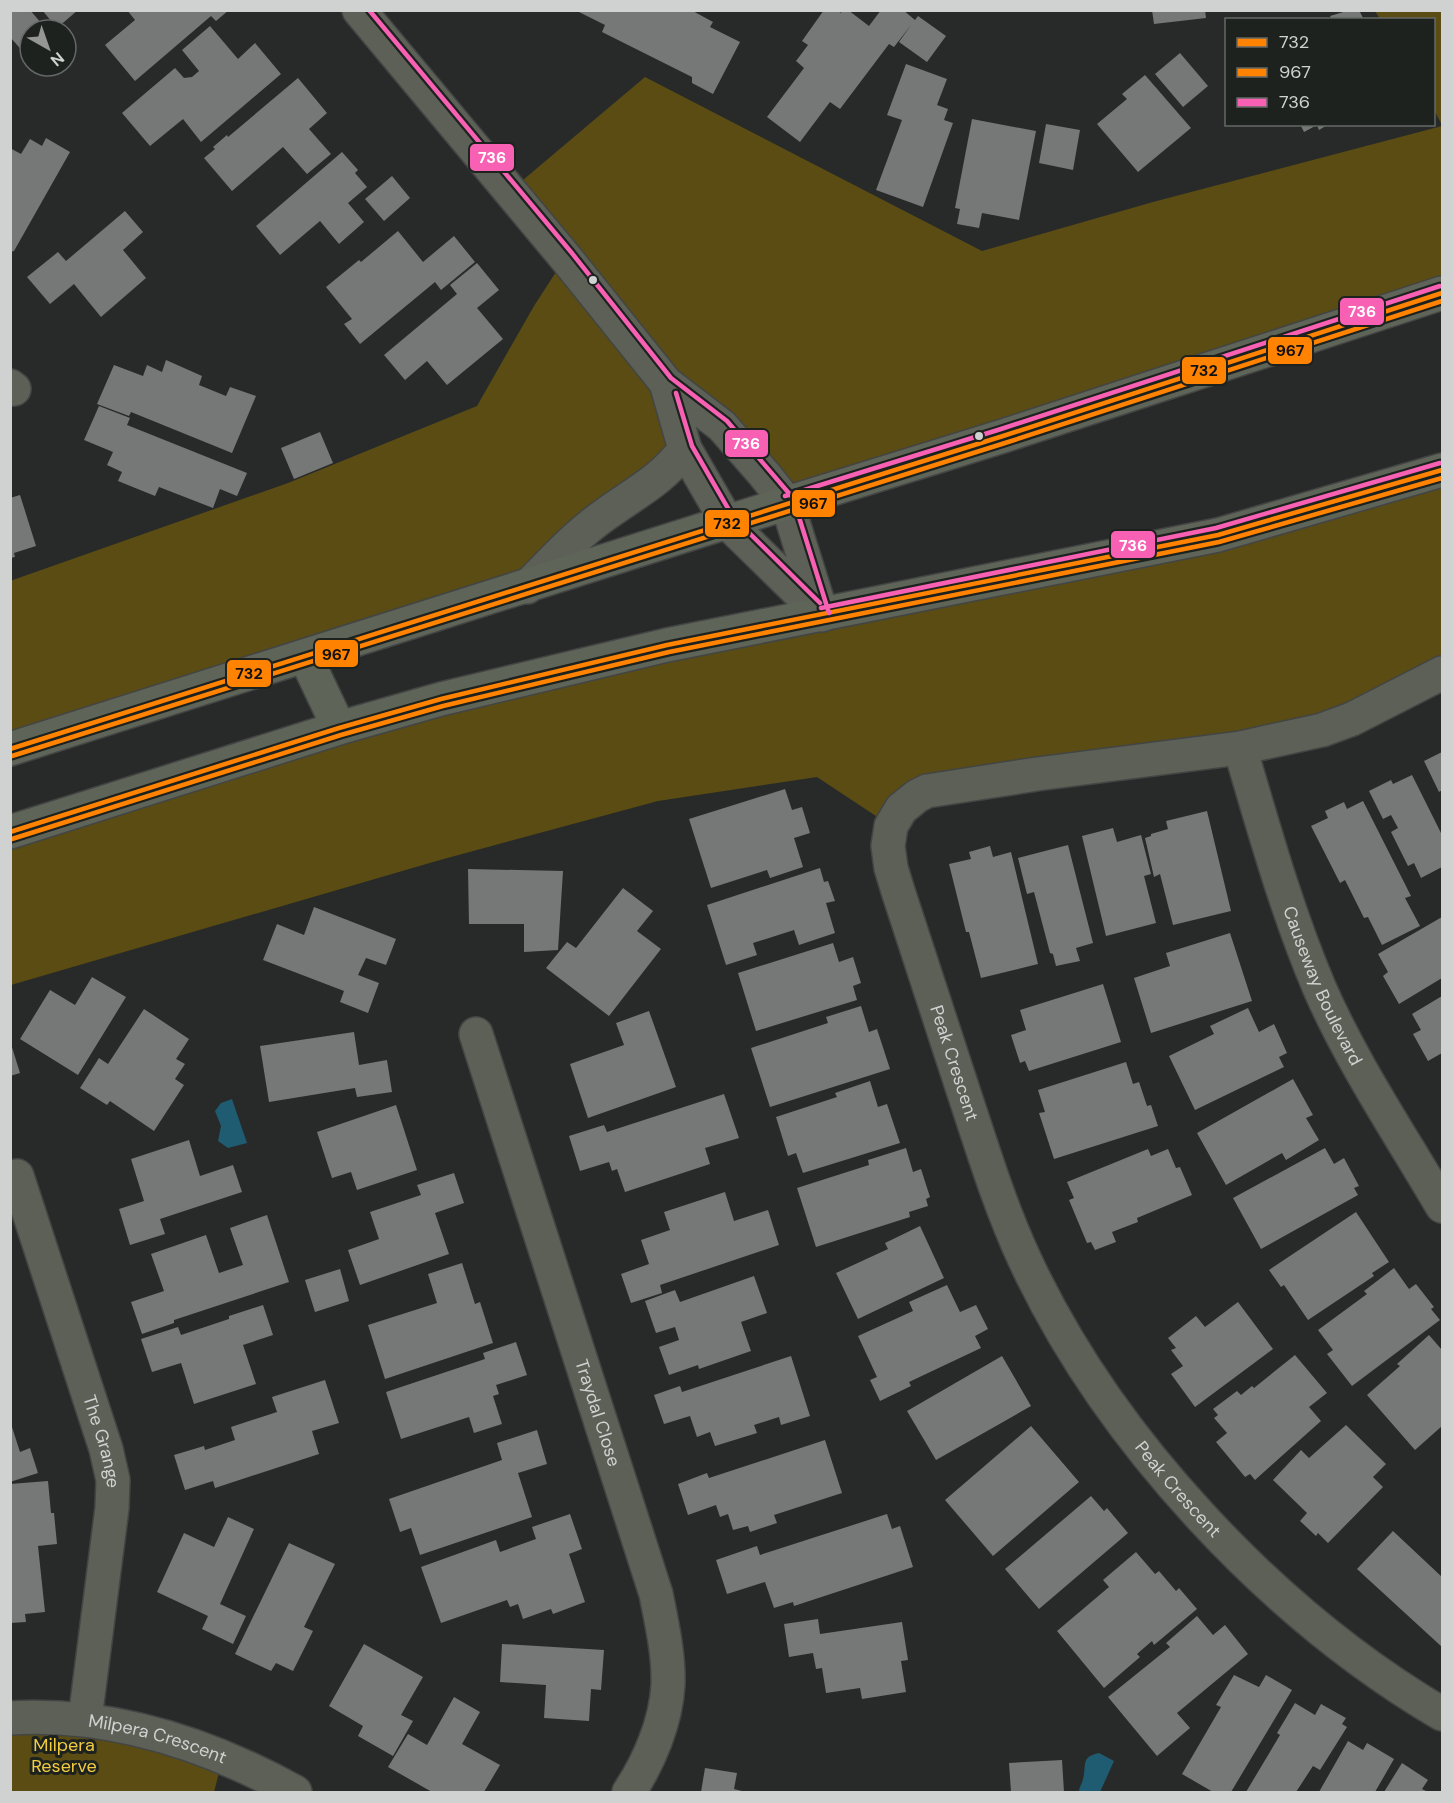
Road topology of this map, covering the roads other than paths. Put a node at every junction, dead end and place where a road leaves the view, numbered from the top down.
1 (359, 10) edge
2 (1443, 293) edge
3 (666, 383) junction
4 (685, 449) junction
5 (1443, 470) edge
6 (787, 503) junction
7 (727, 522) junction
8 (527, 587) junction
9 (822, 615) junction
10 (305, 656) junction
11 (1443, 673) edge
12 (339, 728) junction
13 (1240, 748) junction
14 (10, 749) edge
15 (10, 832) edge
16 (476, 1034) dead end
17 (17, 1176) dead end
18 (1443, 1206) edge
19 (1443, 1714) edge
20 (10, 1718) edge
21 (86, 1719) junction
22 (295, 1792) edge
23 (629, 1792) edge

1 - 3 street
2 - 6 highway
3 - 4 street
3 - 6 street
4 - 7 street
4 - 8 street
5 - 9 highway
6 - 7 highway
6 - 9 street
7 - 8 highway
7 - 9 street
8 - 10 highway
9 - 12 highway
10 - 12 highway
10 - 14 highway
11 - 13 street, Peak Crescent
12 - 15 highway
13 - 18 street, Causeway Boulevard
13 - 19 street, Peak Crescent
16 - 23 street, Traydal Close
17 - 21 street, The Grange
20 - 21 street, Milpera Crescent
21 - 22 street, Milpera Crescent

